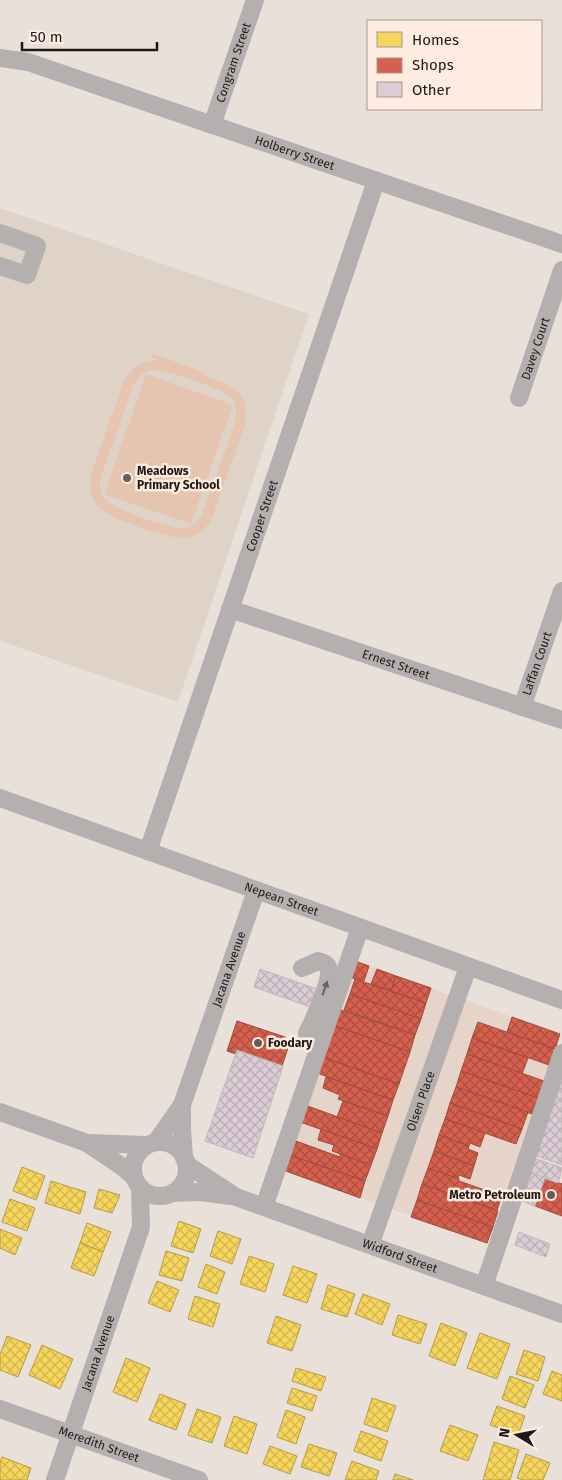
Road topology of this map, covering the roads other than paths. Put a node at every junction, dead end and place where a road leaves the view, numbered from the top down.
1 (254, 0) edge
2 (0, 46) edge
3 (0, 58) edge
4 (28, 62) junction
5 (212, 125) junction
6 (376, 181) junction
7 (0, 233) edge
8 (562, 244) edge
9 (0, 266) edge
10 (562, 270) edge
11 (519, 398) dead end
12 (562, 591) edge
13 (230, 610) junction
14 (522, 707) junction
15 (562, 720) edge
16 (0, 798) edge
17 (148, 851) junction
18 (256, 891) junction
19 (360, 928) junction
20 (468, 967) junction
21 (302, 968) dead end
22 (562, 1000) edge
23 (307, 1033) dead end
24 (562, 1053) edge
25 (182, 1105) junction
26 (0, 1112) edge
27 (87, 1143) junction
28 (151, 1144) junction
29 (185, 1161) junction
30 (137, 1182) junction
31 (170, 1194) junction
32 (236, 1197) junction
33 (264, 1207) junction
34 (141, 1227) junction
35 (373, 1237) dead end
36 (484, 1286) junction
37 (562, 1314) edge
38 (0, 1409) edge
39 (70, 1434) junction
40 (55, 1480) edge
41 (198, 1480) edge

1 - 5 street, Congram Street
2 - 4 street, Holberry Street
3 - 4 street, Holberry Street
4 - 5 street, Holberry Street
5 - 6 street, Holberry Street
6 - 8 street, Holberry Street
6 - 13 street, Cooper Street
7 - 9 street
10 - 11 street, Davey Court
12 - 14 street, Laffan Court
13 - 14 street, Ernest Street
13 - 17 street, Cooper Street
14 - 15 street, Ernest Street
16 - 17 street, Nepean Street
17 - 18 street, Nepean Street
18 - 19 street, Nepean Street
18 - 25 street, Jacana Avenue
19 - 20 street, Nepean Street
19 - 33 street
20 - 22 street, Nepean Street
20 - 35 street, Olsen Place
23 -> 21 street
24 - 36 street
25 - 28 street, Jacana Avenue
25 - 29 street, Jacana Avenue
26 - 27 street
27 - 28 street
27 - 30 street
28 - 29 street
28 - 30 street
29 - 31 street
29 - 32 street, Widford Street
30 - 31 street
30 - 34 street, Jacana Avenue
31 - 32 street, Widford Street
31 - 34 street, Jacana Avenue
32 - 33 street, Widford Street
33 - 36 street, Widford Street
34 - 39 street, Jacana Avenue
36 - 37 street, Widford Street
38 - 39 street, Meredith Street
39 - 40 street, Jacana Avenue
39 - 41 street, Meredith Street

